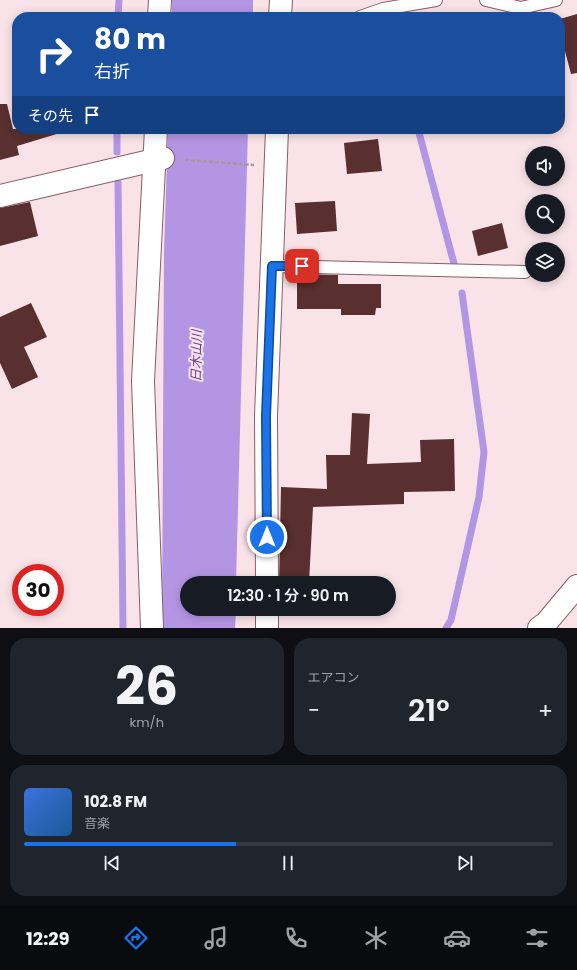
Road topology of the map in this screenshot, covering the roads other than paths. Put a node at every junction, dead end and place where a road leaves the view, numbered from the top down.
1 (160, 0) edge
2 (281, 0) edge
3 (436, 0) edge
4 (486, 0) edge
5 (556, 0) edge
6 (159, 12) edge
7 (280, 12) edge
8 (374, 12) edge
9 (156, 134) edge
10 (277, 134) edge
11 (159, 159) junction
12 (0, 196) edge
13 (272, 266) junction
14 (525, 272) dead end
15 (267, 576) edge
16 (577, 586) edge
17 (267, 616) edge
18 (152, 628) edge
19 (267, 628) edge
20 (539, 628) edge

1 - 6 main road
2 - 7 main road
3 - 8 lane
4 - 5 lane
9 - 11 main road
10 - 13 main road
11 - 12 main road
11 - 18 main road
13 - 14 lane
13 - 15 main road
16 - 20 main road
17 - 19 main road

